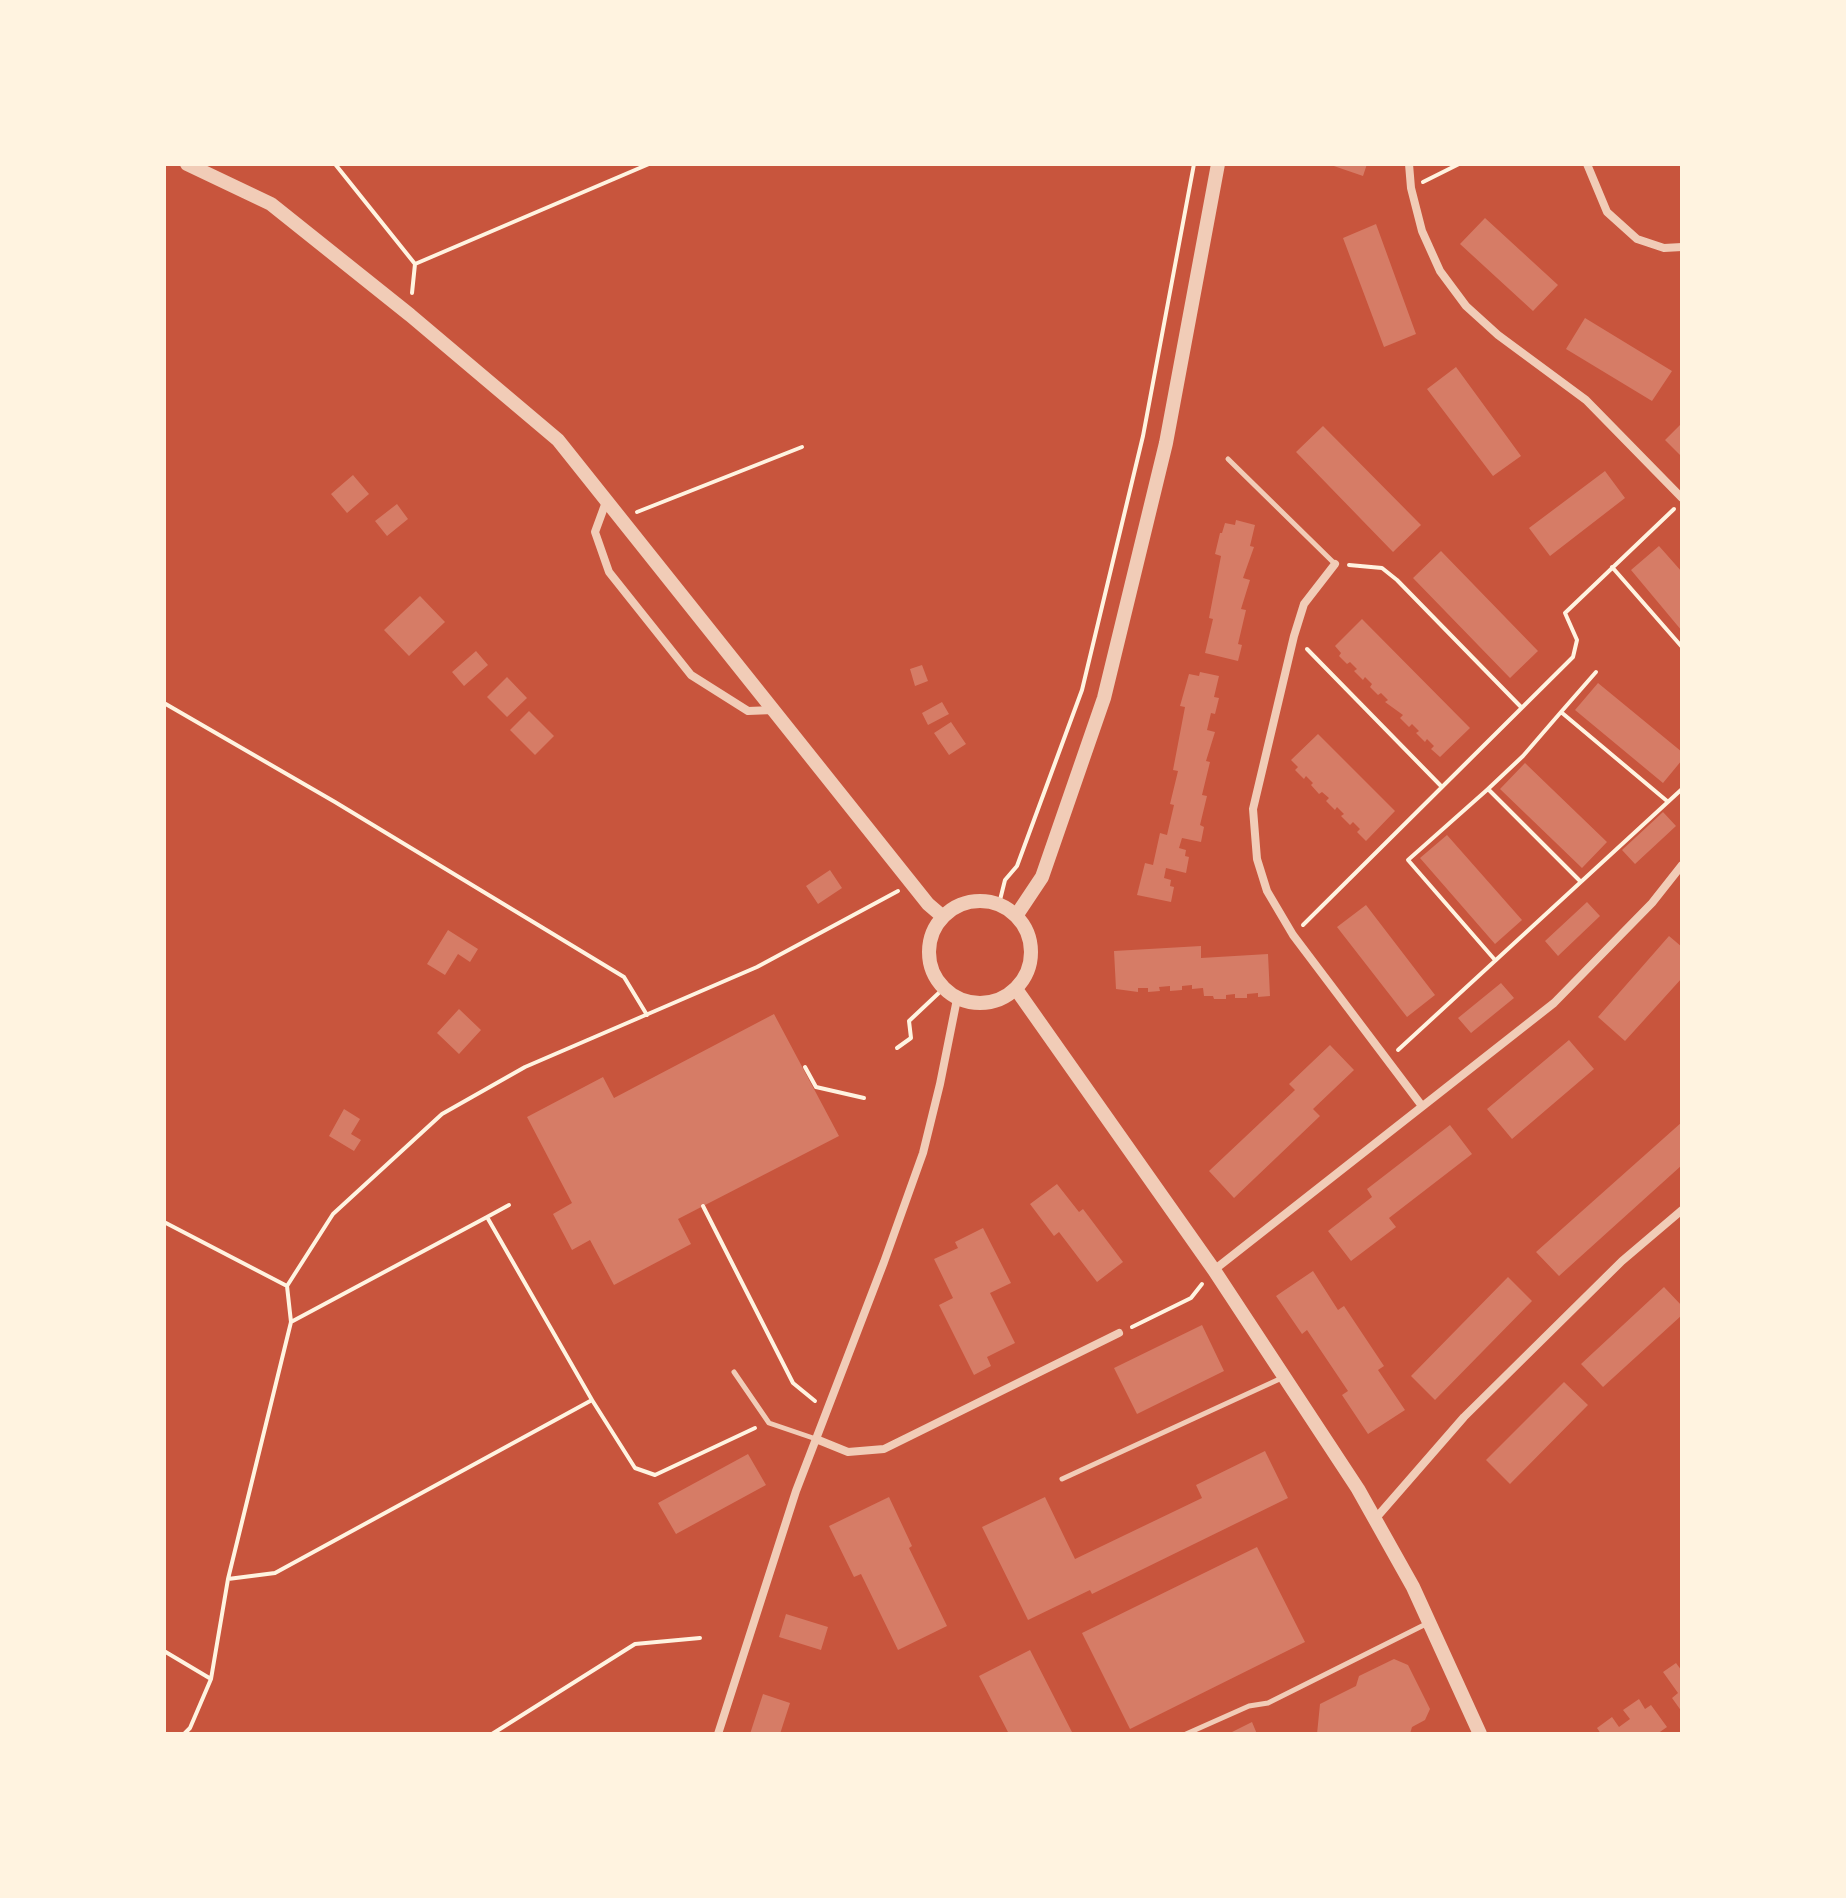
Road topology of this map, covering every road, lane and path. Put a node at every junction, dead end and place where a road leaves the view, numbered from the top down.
1 (187, 164) edge
2 (335, 164) edge
3 (649, 164) edge
4 (1194, 164) edge
5 (1218, 164) edge
6 (1409, 164) edge
7 (1459, 164) edge
8 (1587, 164) edge
9 (1427, 179) dead end
10 (1682, 247) edge
11 (415, 264) junction
12 (410, 315) junction
13 (802, 447) dead end
14 (1228, 459) dead end
15 (1682, 500) edge
16 (606, 502) junction
17 (620, 519) junction
18 (1335, 564) junction
19 (1612, 567) junction
20 (1294, 636) junction
21 (1682, 647) edge
22 (1596, 672) dead end
23 (164, 703) edge
24 (1521, 707) junction
25 (774, 710) junction
26 (1561, 712) junction
27 (1442, 787) junction
28 (1488, 789) junction
29 (1682, 789) edge
30 (1667, 801) junction
31 (1682, 865) edge
32 (911, 881) junction
33 (1580, 881) junction
34 (999, 904) junction
35 (942, 916) junction
36 (1016, 916) junction
37 (1293, 935) junction
38 (1495, 960) junction
39 (943, 989) junction
40 (1016, 989) junction
41 (957, 999) junction
42 (647, 1015) junction
43 (897, 1048) dead end
44 (1387, 1060) junction
45 (805, 1067) dead end
46 (864, 1098) dead end
47 (1422, 1106) junction
48 (509, 1205) dead end
49 (703, 1206) dead end
50 (1682, 1210) edge
51 (487, 1217) junction
52 (164, 1222) edge
53 (1214, 1270) junction
54 (287, 1286) junction
55 (291, 1322) junction
56 (1119, 1333) joint
57 (734, 1372) dead end
58 (1285, 1377) junction
59 (592, 1400) junction
60 (826, 1411) junction
61 (769, 1423) junction
62 (816, 1439) junction
63 (1062, 1479) dead end
64 (1376, 1518) junction
65 (228, 1579) junction
66 (1429, 1622) junction
67 (700, 1638) dead end
68 (164, 1651) edge
69 (211, 1679) junction
70 (184, 1734) edge
71 (492, 1734) edge
72 (718, 1734) edge
73 (1186, 1734) edge
74 (1480, 1734) edge

1 - 12 street
2 - 11 path
3 - 11 path
4 - 34 path
5 - 36 street
6 - 15 street
7 - 9 path
8 - 10 street
11 - 12 path
12 - 16 street
13 - 17 path
14 - 18 lane
15 - 19 path
16 - 17 street
16 - 25 street
17 - 25 street
18 - 20 street
18 - 24 path
19 - 21 path
19 - 24 path
20 - 27 path
20 - 37 street
22 - 26 path
23 - 42 path
24 - 27 path
25 - 32 street
26 - 28 path
26 - 30 path
27 - 37 path
28 - 33 path
28 - 38 path
29 - 30 path
30 - 33 path
31 - 47 street
32 - 35 street
32 - 42 path
33 - 38 path
34 - 35 street
34 - 36 street
35 - 39 street
36 - 40 street
37 - 44 street
38 - 44 path
39 - 41 street
39 - 43 path
40 - 41 street
40 - 53 street
41 - 60 street
42 - 54 path
44 - 47 street
45 - 46 path
47 - 53 street
48 - 51 path
49 - 60 path
50 - 64 street
51 - 55 path
51 - 59 path
52 - 54 path
53 - 56 path
53 - 58 street
54 - 55 path
55 - 65 path
56 - 62 street
57 - 61 lane
58 - 63 lane
58 - 64 street
59 - 61 path
59 - 65 path
60 - 62 street
61 - 62 lane
62 - 72 street
64 - 66 street
65 - 69 path
66 - 73 lane
66 - 74 street
67 - 71 path
68 - 69 path
69 - 70 path

